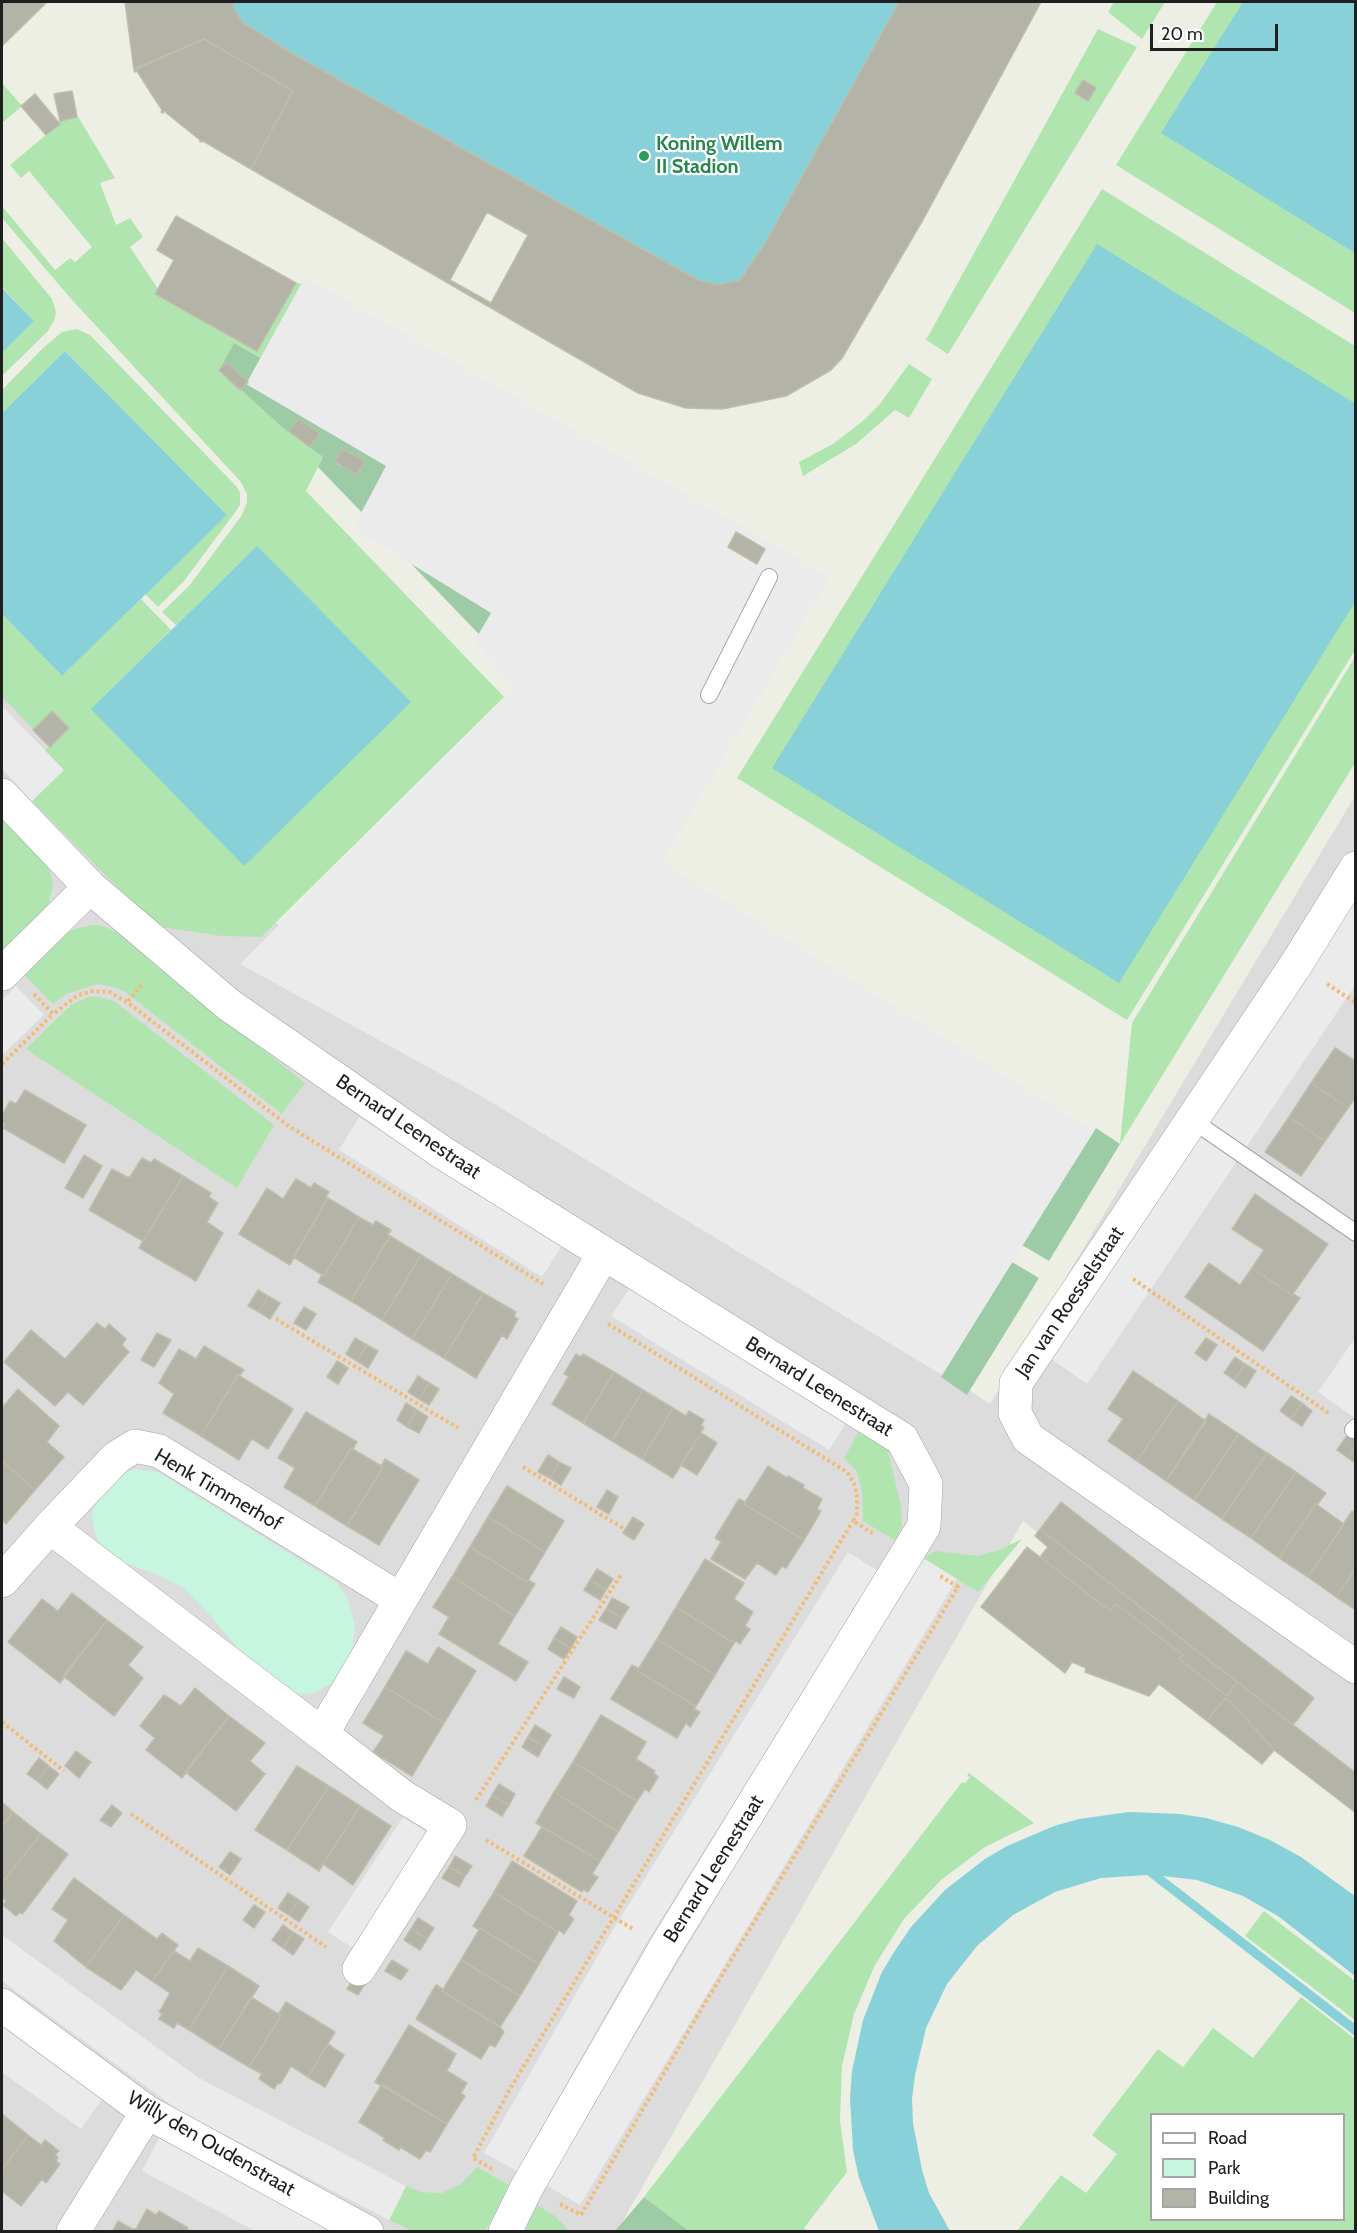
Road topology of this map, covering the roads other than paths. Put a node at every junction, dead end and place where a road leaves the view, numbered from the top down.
1 (769, 577) dead end
2 (709, 695) dead end
3 (2, 795) edge
4 (1356, 868) edge
5 (90, 887) junction
6 (5, 971) edge
7 (1192, 1120) junction
8 (1356, 1233) edge
9 (604, 1253) junction
10 (50, 1527) junction
11 (2, 1581) edge
12 (400, 1599) junction
13 (1356, 1667) edge
14 (322, 1734) junction
15 (359, 1969) road end
16 (2, 2006) edge
17 (147, 2112) junction
18 (73, 2232) edge
19 (368, 2232) edge
20 (505, 2232) edge

1 - 2 lane
3 - 5 street, Bernard Leenestraat
4 - 7 street, Jan van Roesselstraat
5 - 6 street
5 - 9 street, Bernard Leenestraat
7 - 8 lane
7 - 13 street, Jan van Roesselstraat
9 - 12 street
9 - 20 street, Bernard Leenestraat
10 - 11 street, Henk Timmerhof
10 - 12 street, Henk Timmerhof
10 - 14 street
12 - 14 street
14 - 15 street
16 - 17 street, Willy den Oudenstraat
17 - 18 street
17 - 19 street, Willy den Oudenstraat

